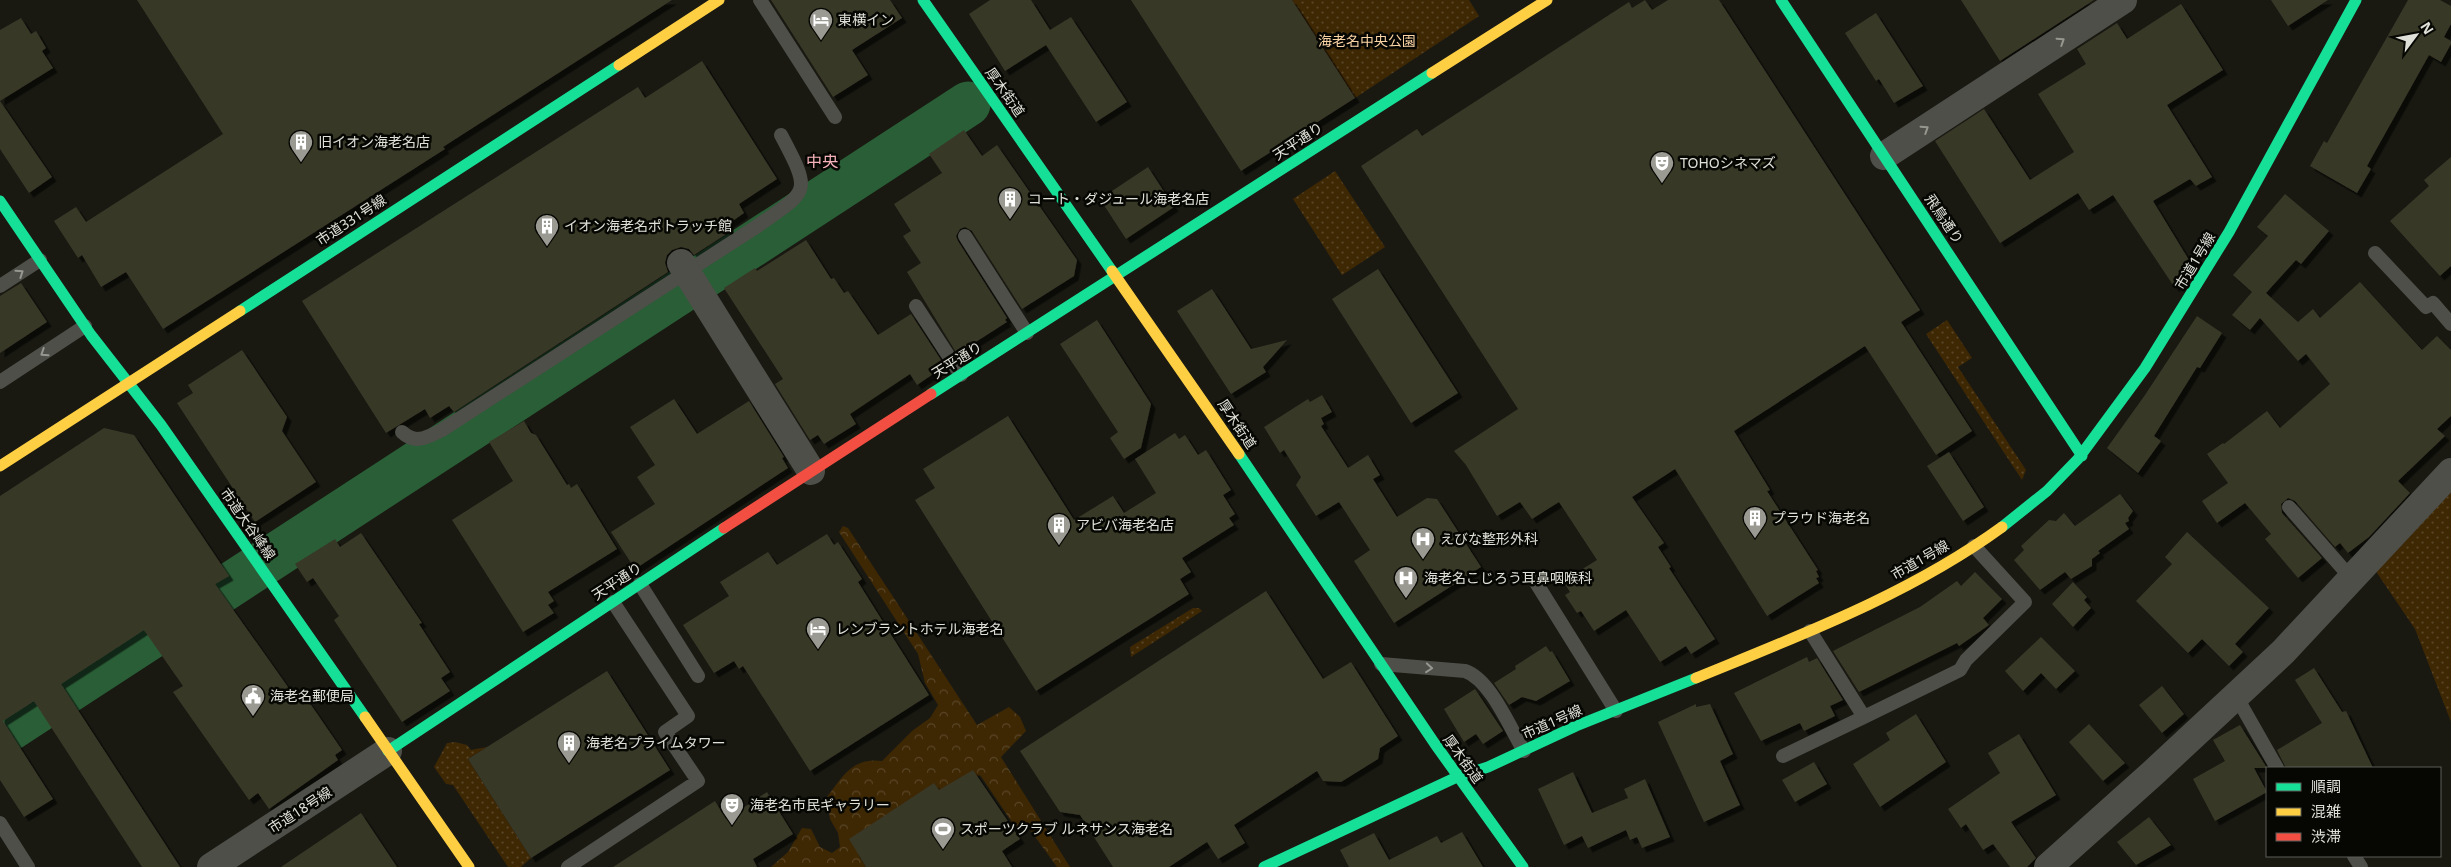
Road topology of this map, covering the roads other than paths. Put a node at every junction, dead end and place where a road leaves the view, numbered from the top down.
1 (719, 0) edge
2 (760, 0) edge
3 (923, 0) edge
4 (1546, 0) edge
5 (1780, 0) edge
6 (2123, 0) edge
7 (2356, 0) edge
8 (835, 117) dead end
9 (781, 135) dead end
10 (1884, 156) junction
11 (0, 201) edge
12 (965, 236) dead end
13 (2375, 253) dead end
14 (40, 260) junction
15 (1117, 276) junction
16 (690, 277) junction
17 (0, 286) edge
18 (916, 306) dead end
19 (2451, 324) edge
20 (84, 326) junction
21 (1027, 333) junction
22 (961, 375) junction
23 (0, 382) edge
24 (128, 383) junction
25 (402, 432) dead end
26 (2082, 456) junction
27 (0, 466) edge
28 (811, 471) junction
29 (2451, 472) edge
30 (2289, 507) dead end
31 (1974, 546) junction
32 (2351, 578) junction
33 (1536, 581) dead end
34 (640, 584) junction
35 (613, 602) junction
36 (1810, 632) junction
37 (1380, 664) junction
38 (698, 676) dead end
39 (2236, 696) junction
40 (1616, 711) junction
41 (1864, 717) junction
42 (1524, 750) junction
43 (388, 751) junction
44 (1782, 756) dead end
45 (2276, 767) edge
46 (1457, 777) junction
47 (0, 823) edge
48 (28, 867) edge
49 (212, 867) edge
50 (469, 867) edge
51 (568, 867) edge
52 (1264, 867) edge
53 (1523, 867) edge
54 (2048, 867) edge

1 - 24 street, 市道331号線
2 - 8 lane
3 - 15 street, 厚木街道
4 - 15 street, 天平通り
5 - 10 street, 飛鳥通り
10 -> 6 street
7 - 26 street, 市道1号線
9 - 16 lane
10 - 26 street, 飛鳥通り
11 - 14 street, 市道大谷峰線
12 - 21 lane
13 - 19 lane
17 -> 14 lane
14 - 20 street, 市道大谷峰線
15 - 21 street, 天平通り
15 - 37 street, 厚木街道
16 - 25 lane
16 - 28 street
18 - 22 lane
20 -> 23 lane
20 - 24 street, 市道大谷峰線
21 - 22 street, 天平通り
22 - 28 street, 天平通り
24 - 27 street, 市道331号線
24 - 43 street, 市道大谷峰線
26 - 31 street, 市道1号線
28 - 34 street, 天平通り
29 - 32 street
30 - 32 lane
31 - 36 street, 市道1号線
31 - 41 lane
32 - 39 street
33 - 40 lane
34 - 35 street, 天平通り
34 - 38 lane
35 - 43 street, 天平通り
35 - 51 lane
36 - 40 street, 市道1号線
36 - 41 lane
37 -> 42 lane
37 - 46 street, 厚木街道
39 - 45 lane
39 - 54 street
40 - 42 street, 市道1号線
41 - 44 lane
42 - 46 street, 市道1号線
43 - 49 street, 市道18号線
43 - 50 street, 市道大谷峰線
46 - 52 street, 市道1号線
46 - 53 street, 厚木街道
47 - 48 lane

